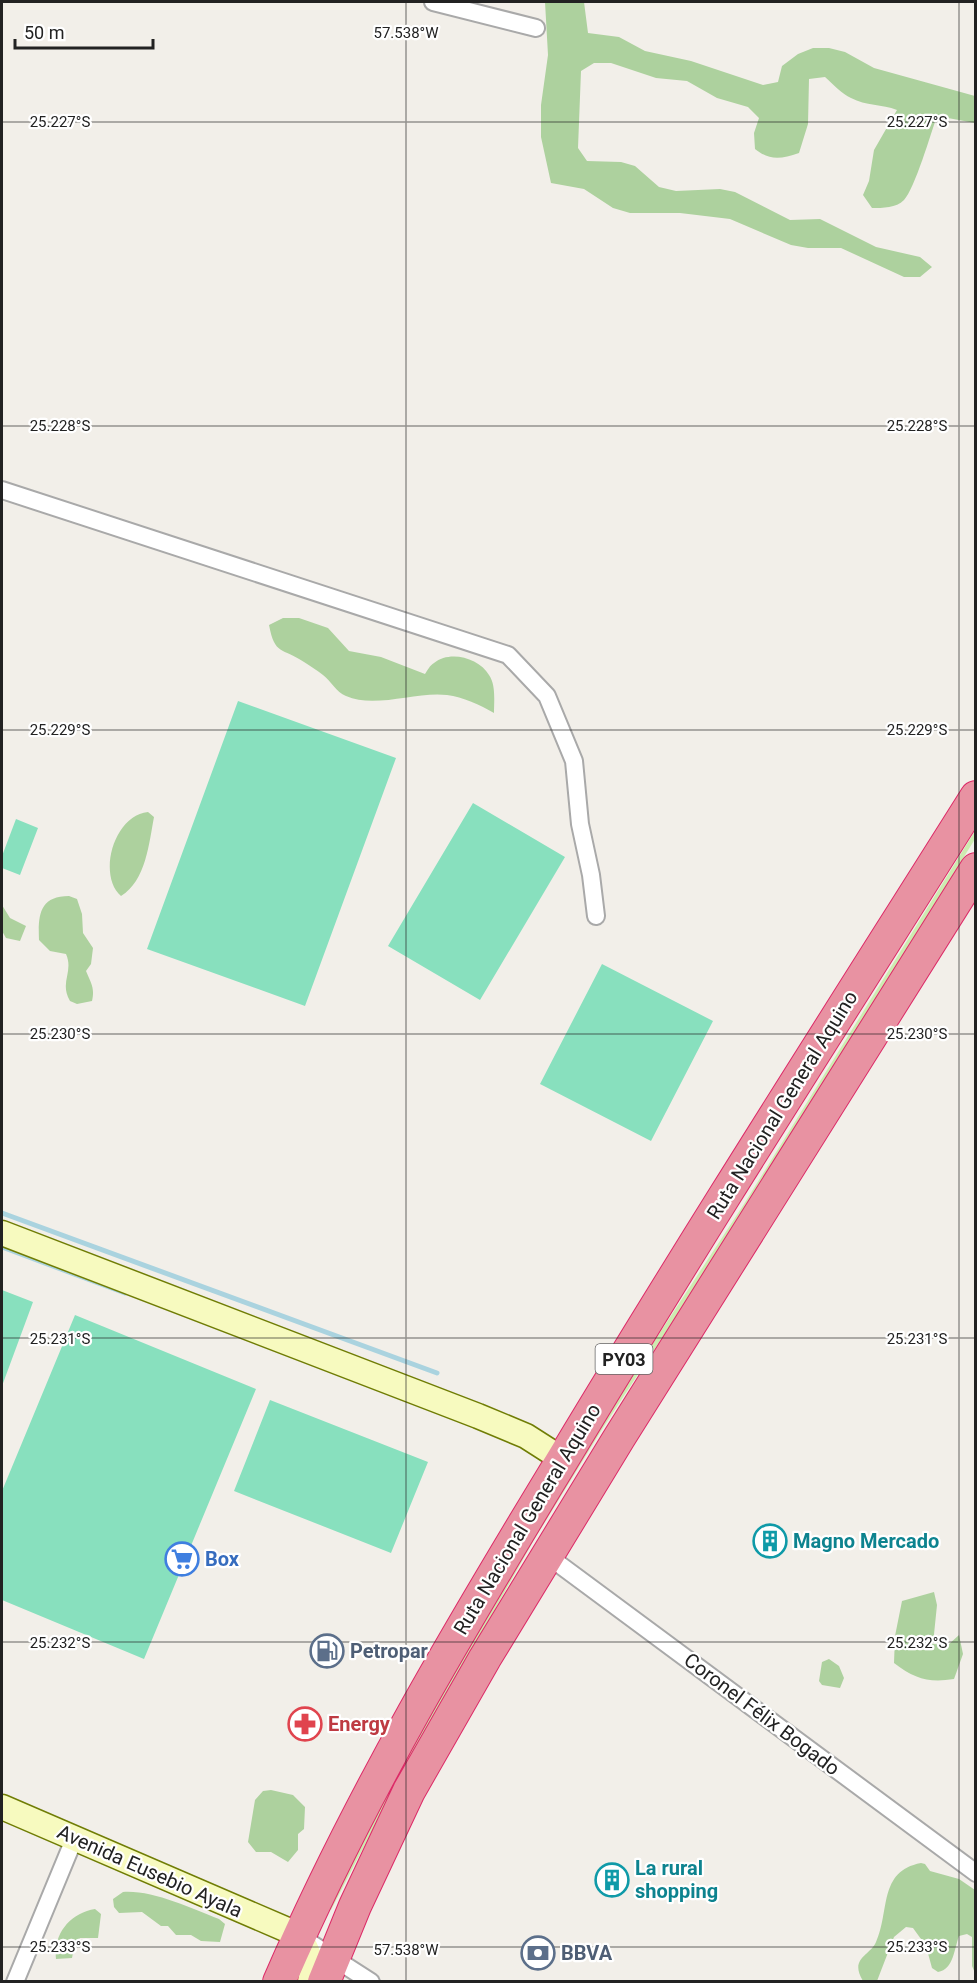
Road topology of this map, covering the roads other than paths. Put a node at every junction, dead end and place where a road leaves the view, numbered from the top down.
1 (433, 2) edge
2 (536, 28) dead end
3 (2, 490) edge
4 (975, 797) edge
5 (975, 869) edge
6 (596, 916) dead end
7 (2, 1233) edge
8 (562, 1459) junction
9 (548, 1556) junction
10 (2, 1807) edge
11 (75, 1838) junction
12 (975, 1873) edge
13 (299, 1935) junction
14 (329, 1970) edge
15 (15, 1982) edge
16 (279, 1982) edge
17 (310, 1982) edge
18 (371, 1982) edge

1 - 2 street
3 - 6 street
4 - 8 highway, Ruta Nacional General Aquino / PY03
5 - 9 highway, Ruta Nacional General Aquino / PY03
7 - 8 street
8 - 13 highway, Ruta Nacional General Aquino / PY03
9 - 12 street, Coronel Félix Bogado
9 - 14 highway, Ruta Nacional General Aquino / PY03
10 - 11 street, Avenida Eusebio Ayala
11 - 13 street, Avenida Eusebio Ayala
11 - 15 street
13 - 14 street
13 - 16 highway, Ruta Nacional General Aquino / PY03
13 - 17 street
14 - 18 street

